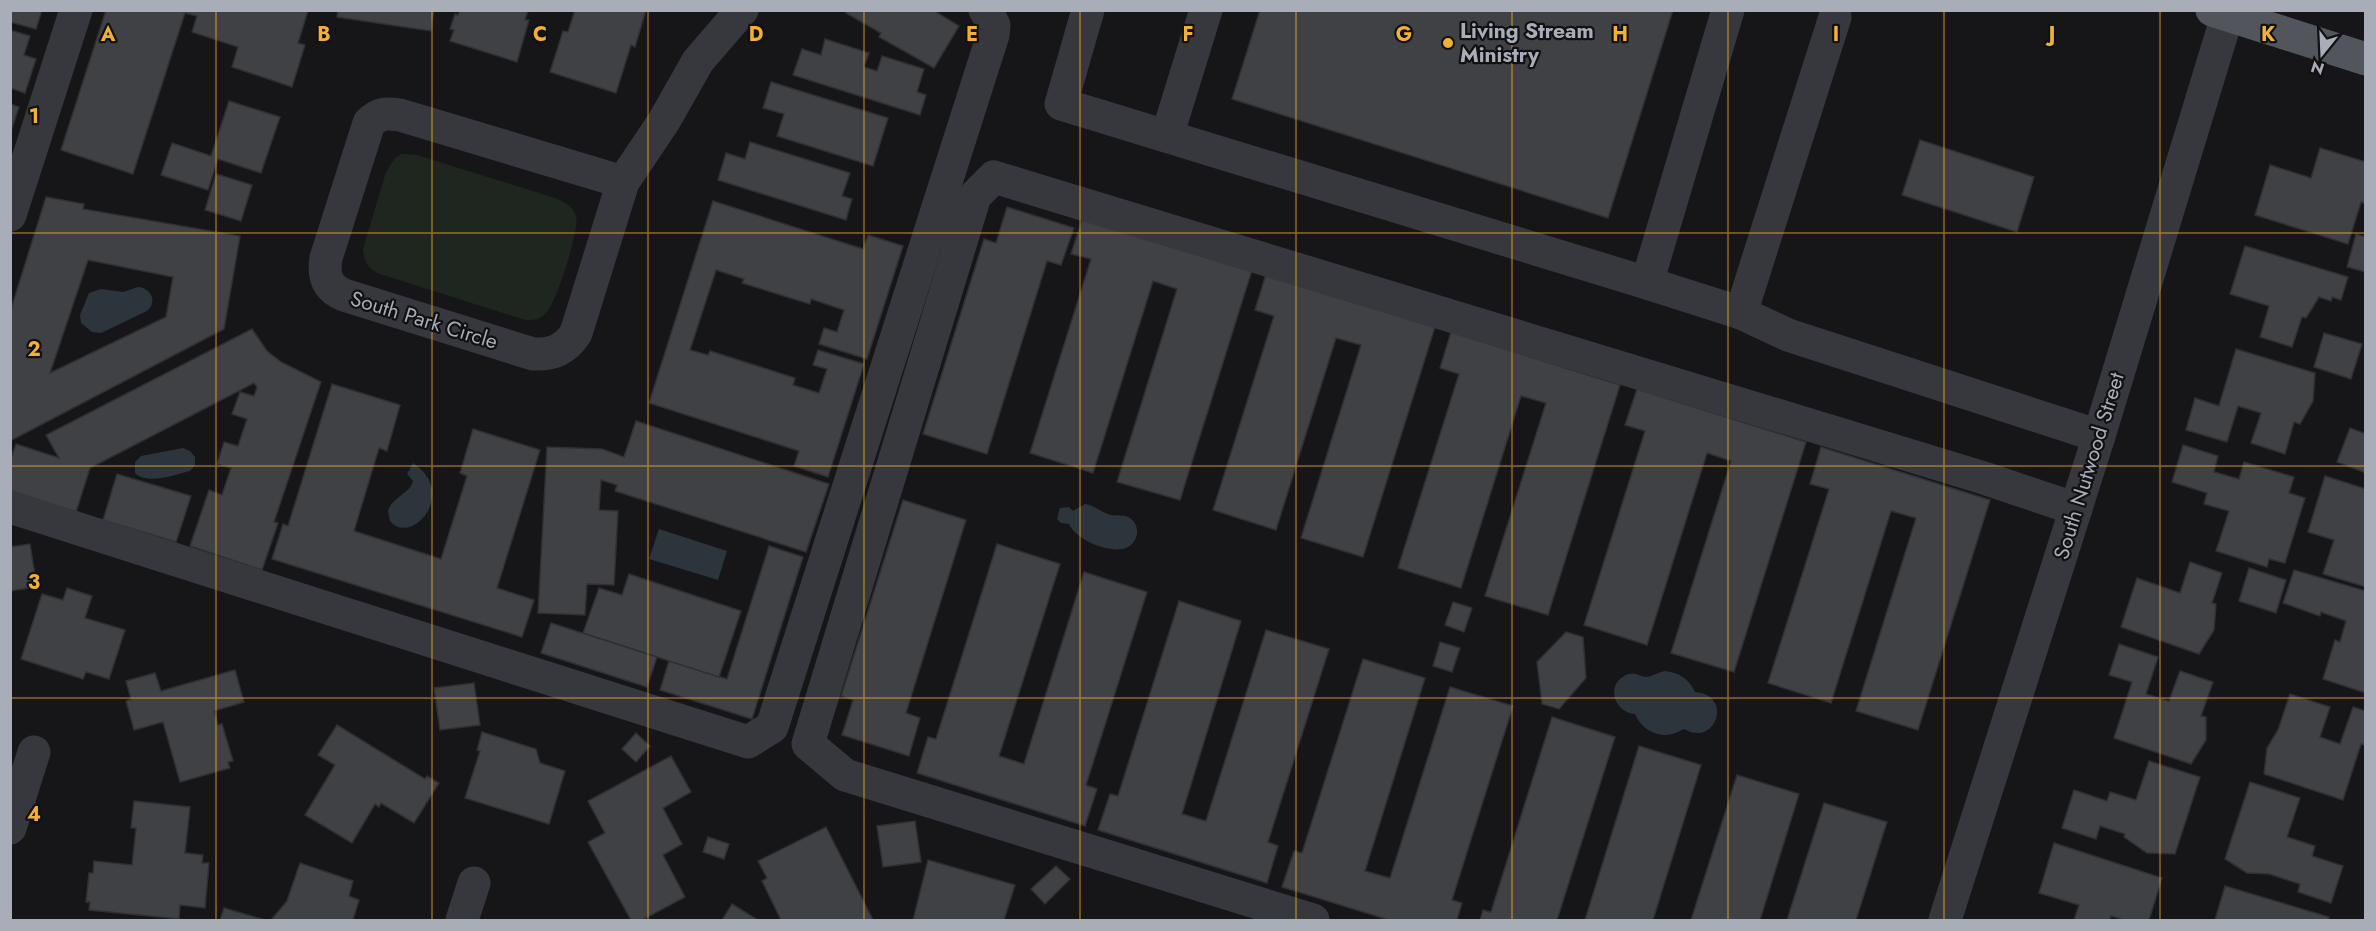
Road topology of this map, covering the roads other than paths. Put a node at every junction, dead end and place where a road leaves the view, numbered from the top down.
1 (76, 10) edge
2 (742, 10) edge
3 (985, 10) edge
4 (1088, 10) edge
5 (1206, 10) edge
6 (1728, 10) edge
7 (2223, 12) edge
8 (1835, 17) dead end
9 (2366, 59) edge
10 (1167, 136) junction
11 (623, 182) junction
12 (10, 215) edge
13 (1647, 283) junction
14 (1741, 313) junction
15 (2099, 436) junction
16 (10, 507) edge
17 (2076, 509) junction
18 (34, 752) dead end
19 (10, 828) edge
20 (474, 883) dead end
21 (462, 921) edge
22 (1313, 921) edge
23 (1945, 921) edge

1 - 12 street
2 - 11 street, South Park Circle
3 - 16 street
4 - 10 street
5 - 10 street
6 - 13 street
7 - 9 main road
7 - 15 street, South Nutwood Street
8 - 14 street
10 - 13 street
11 - 11 street, South Park Circle
13 - 14 street
14 - 15 street
15 - 17 street, South Nutwood Street
17 - 22 street
17 - 23 street, South Nutwood Street
18 - 19 street
20 - 21 street

